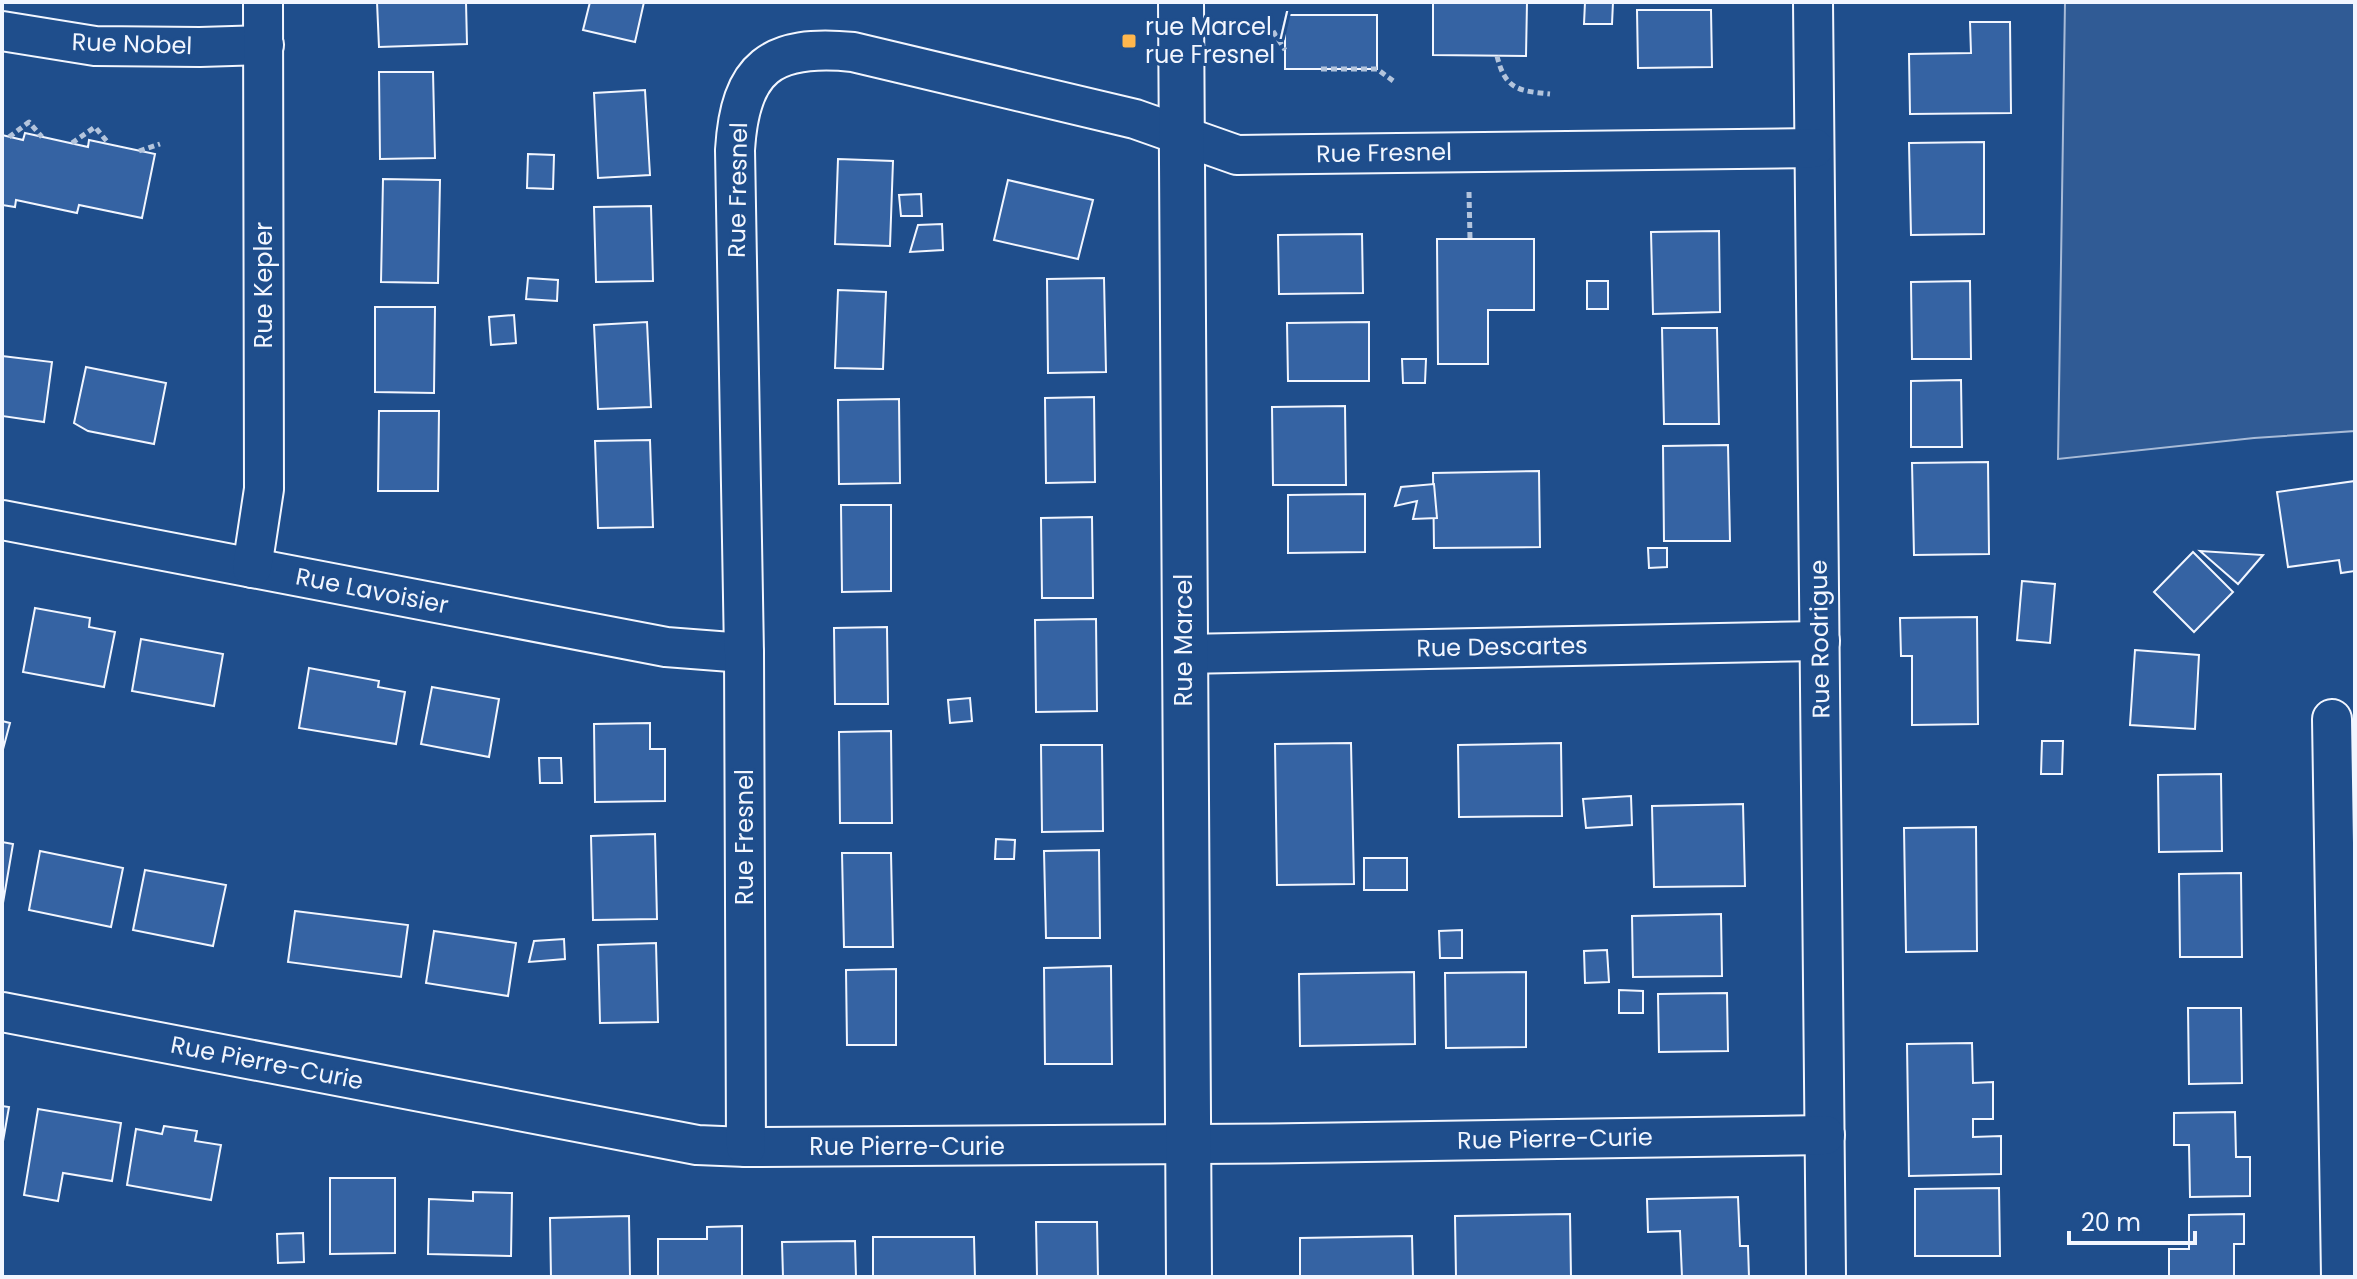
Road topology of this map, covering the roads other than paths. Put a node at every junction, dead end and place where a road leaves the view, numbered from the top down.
1 (263, 2) edge
2 (1181, 2) edge
3 (1813, 2) edge
4 (2, 31) edge
5 (264, 45) junction
6 (1182, 137) junction
7 (1814, 148) junction
8 (2, 520) edge
9 (252, 568) junction
10 (1820, 641) junction
11 (744, 653) junction
12 (1184, 654) junction
13 (2332, 719) dead end
14 (2, 1012) edge
15 (1825, 1135) junction
16 (1189, 1143) junction
17 (746, 1147) junction
18 (1189, 1277) edge
19 (1826, 1277) edge
20 (2341, 1277) edge

1 - 5 street, Rue Kepler
2 - 6 street, Rue Marcel
3 - 7 street, Rue Rodrigue
4 - 5 street, Rue Nobel
5 - 9 street, Rue Kepler
6 - 7 street, Rue Fresnel
6 - 11 street, Rue Fresnel
6 - 12 street, Rue Marcel
7 - 10 street, Rue Rodrigue
8 - 9 street, Rue Lavoisier
9 - 11 street, Rue Lavoisier
10 - 12 street, Rue Descartes
10 - 15 street, Rue Rodrigue
11 - 17 street, Rue Fresnel
12 - 16 street, Rue Marcel
13 - 20 street
14 - 17 street, Rue Pierre-Curie
15 - 16 street, Rue Pierre-Curie
15 - 19 street, Rue Rodrigue
16 - 17 street, Rue Pierre-Curie
16 - 18 street, Rue Marcel

